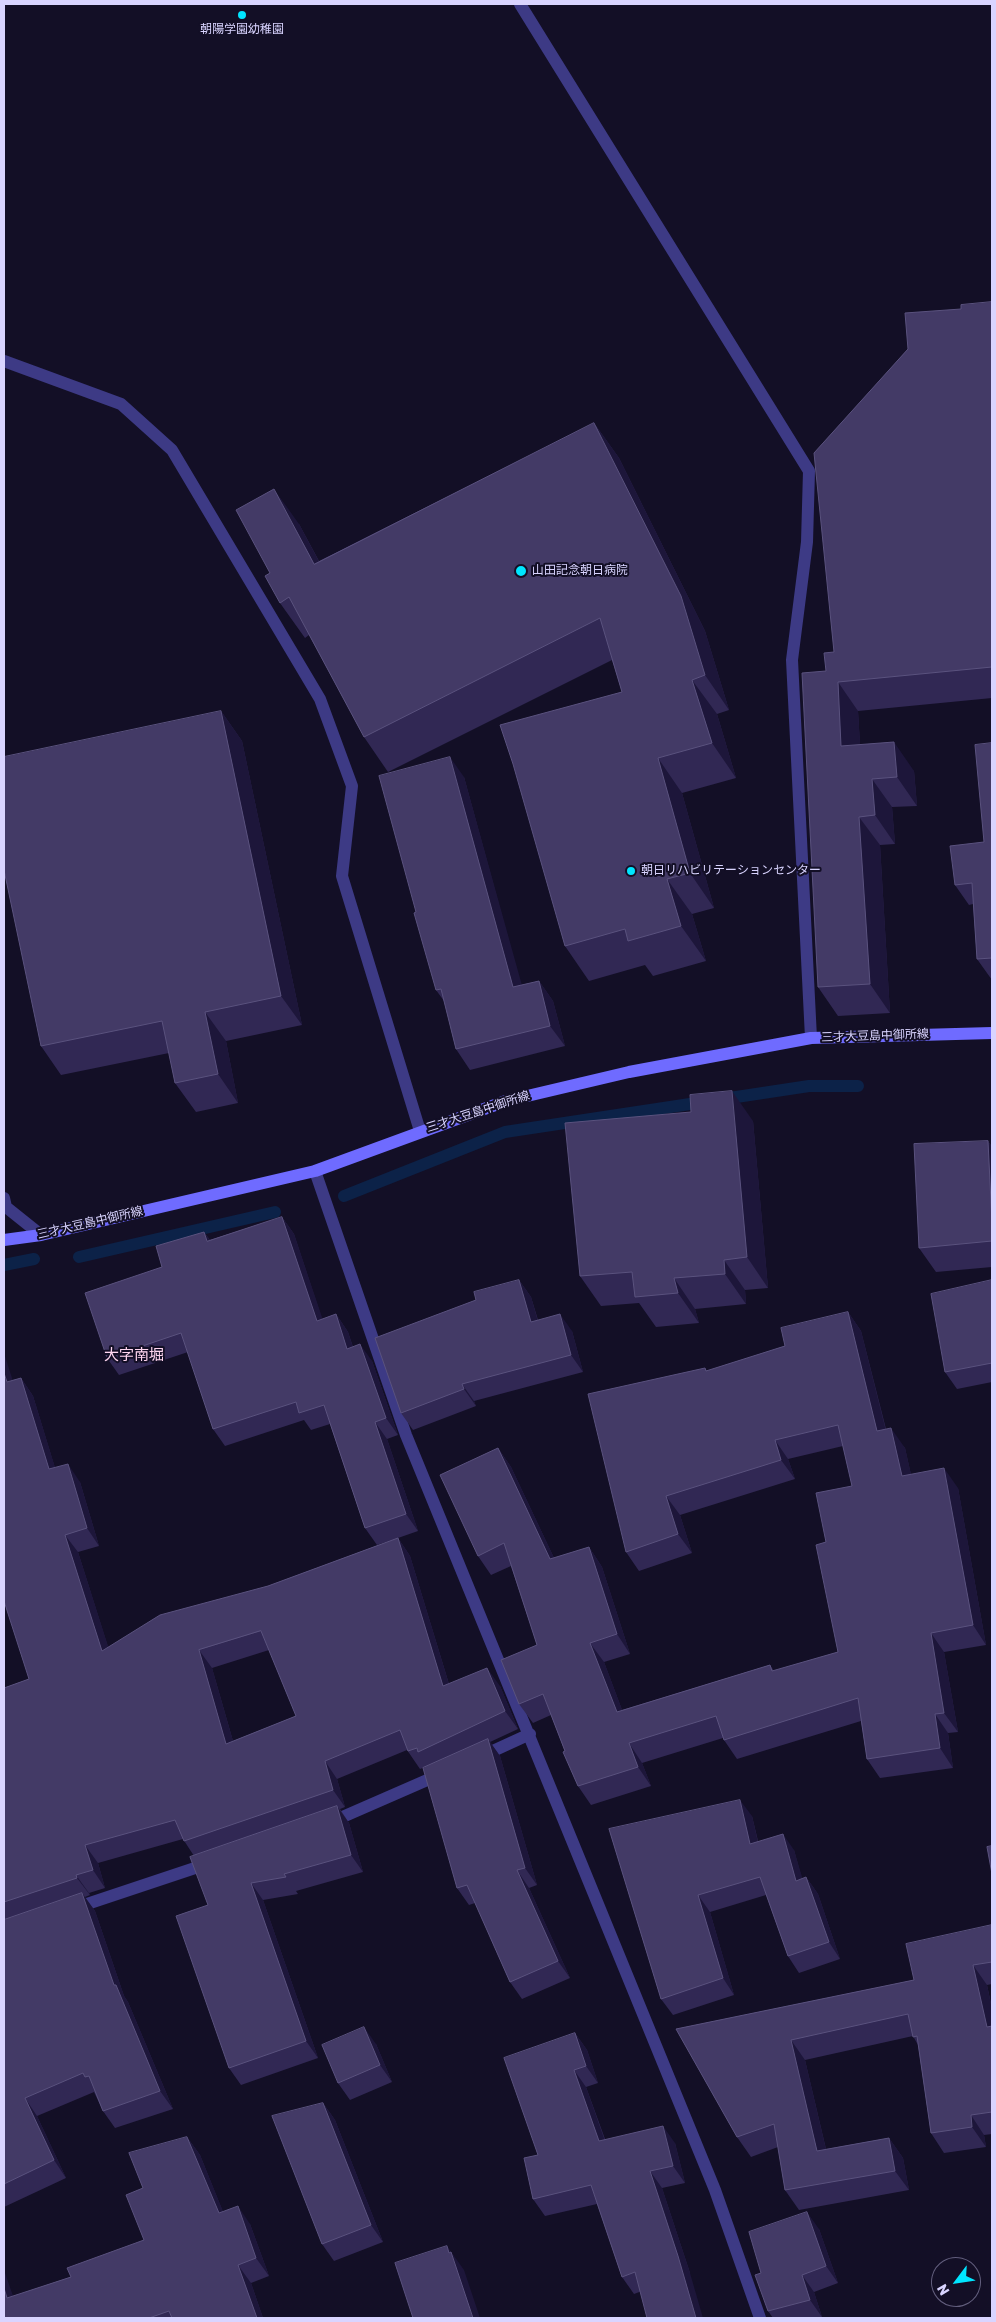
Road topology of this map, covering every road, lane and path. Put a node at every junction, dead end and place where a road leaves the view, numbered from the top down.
1 (520, 4) edge
2 (4, 361) edge
3 (992, 1033) edge
4 (811, 1038) junction
5 (420, 1131) junction
6 (315, 1170) junction
7 (4, 1198) edge
8 (41, 1235) junction
9 (4, 1240) edge
10 (530, 1734) junction
11 (469, 1762) edge
12 (451, 1769) edge
13 (318, 1826) edge
14 (226, 1857) edge
15 (60, 1914) edge
16 (760, 2318) edge

1 - 4 street
2 - 5 street
3 - 4 main road, 三才大豆島中御所線
4 - 5 main road, 三才大豆島中御所線
5 - 6 main road, 三才大豆島中御所線
6 - 8 main road, 三才大豆島中御所線
6 - 10 street
7 - 8 street
8 - 9 main road, 三才大豆島中御所線
10 - 11 street
10 - 16 street
12 - 13 street
14 - 15 street

